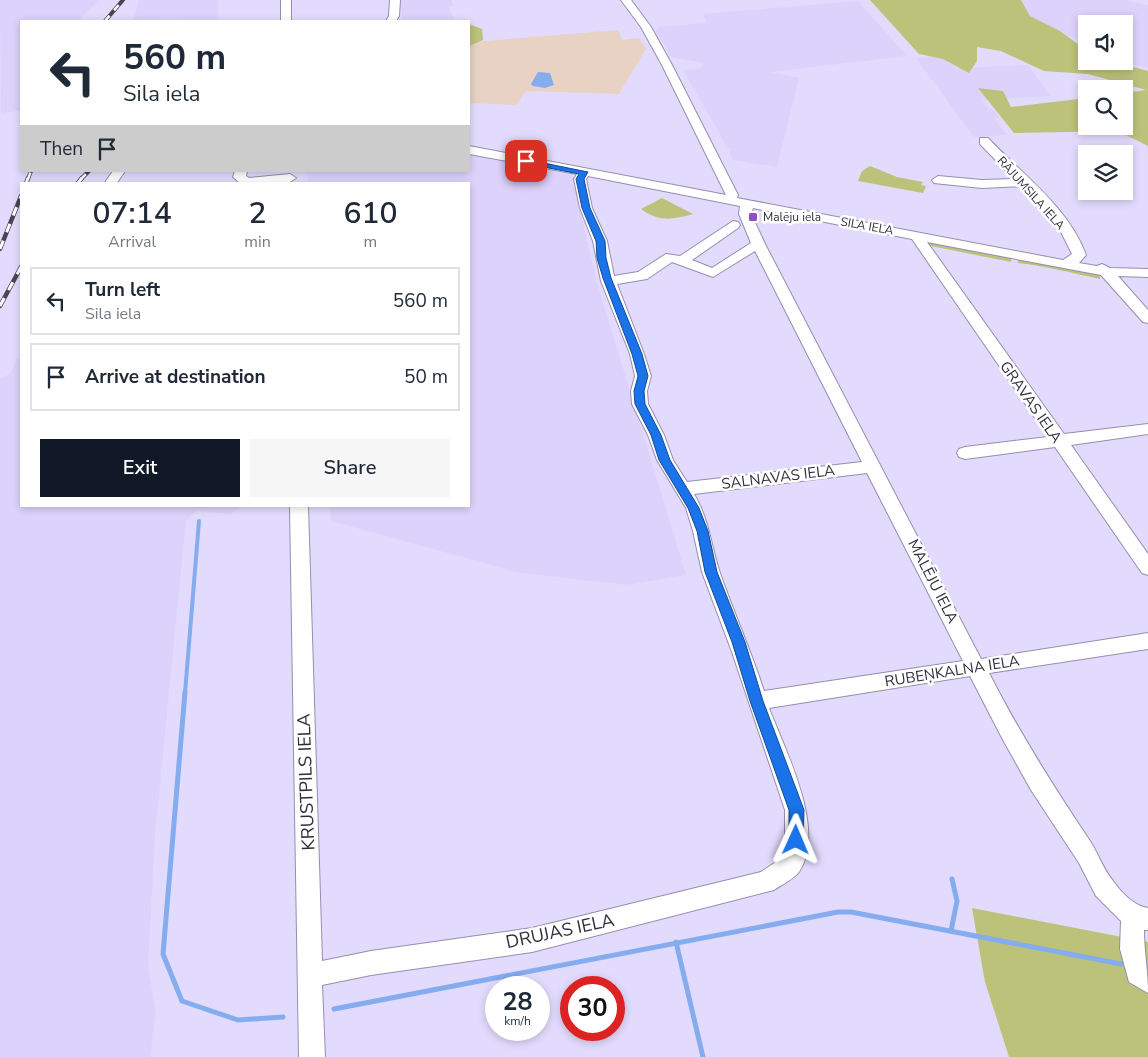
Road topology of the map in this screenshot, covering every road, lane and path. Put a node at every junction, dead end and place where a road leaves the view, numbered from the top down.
1 (286, 0) edge
2 (395, 0) edge
3 (626, 0) edge
4 (286, 20) edge
5 (392, 20) edge
6 (984, 141) dead end
7 (470, 150) edge
8 (241, 172) edge
9 (584, 172) junction
10 (290, 178) edge
11 (938, 180) dead end
12 (247, 182) edge
13 (247, 182) edge
14 (1023, 182) junction
15 (730, 201) junction
16 (747, 204) junction
17 (733, 225) dead end
18 (916, 236) junction
19 (759, 246) junction
20 (1078, 246) junction
21 (683, 260) junction
22 (1064, 264) junction
23 (1107, 272) junction
24 (1148, 272) edge
25 (608, 282) junction
26 (1148, 319) edge
27 (1148, 430) edge
28 (1058, 440) junction
29 (965, 452) dead end
30 (873, 466) junction
31 (682, 489) junction
32 (299, 507) edge
33 (1148, 568) edge
34 (1148, 641) edge
35 (978, 667) junction
36 (757, 701) junction
37 (1140, 918) edge
38 (310, 975) junction
39 (1148, 981) edge
40 (312, 1057) edge

1 - 4 street
2 - 5 street
3 - 15 street
6 - 14 street, RĀJUMSILA IELA
7 - 9 street, SILA IELA
8 - 12 street
9 - 15 street, SILA IELA
9 - 25 street
10 - 13 street
11 - 14 street
14 - 20 street, RĀJUMSILA IELA
15 - 16 street, SILA IELA
16 - 18 street, SILA IELA
16 - 19 street, MALĒJU IELA
17 - 21 street
18 - 22 street, SILA IELA
18 - 28 street, GRAVAS IELA
19 - 21 street
19 - 30 street, MALĒJU IELA
20 - 22 street
20 - 23 street, RĀJUMSILA IELA
21 - 25 street
22 - 23 street, SILA IELA
23 - 24 street, SILA IELA
23 - 26 street, RĀJUMSILA IELA
25 - 31 street
27 - 28 street
28 - 29 street
28 - 33 street, GRAVAS IELA
30 - 31 street, SALNAVAS IELA
30 - 35 street, MALĒJU IELA
31 - 36 street
32 - 38 street, KRUSTPILS IELA
34 - 35 street, RUBEŅKALNA IELA
35 - 36 street, RUBEŅKALNA IELA
35 - 37 street, MALĒJU IELA
36 - 38 street, DRUJAS IELA
37 - 39 street
38 - 40 street, KRUSTPILS IELA

